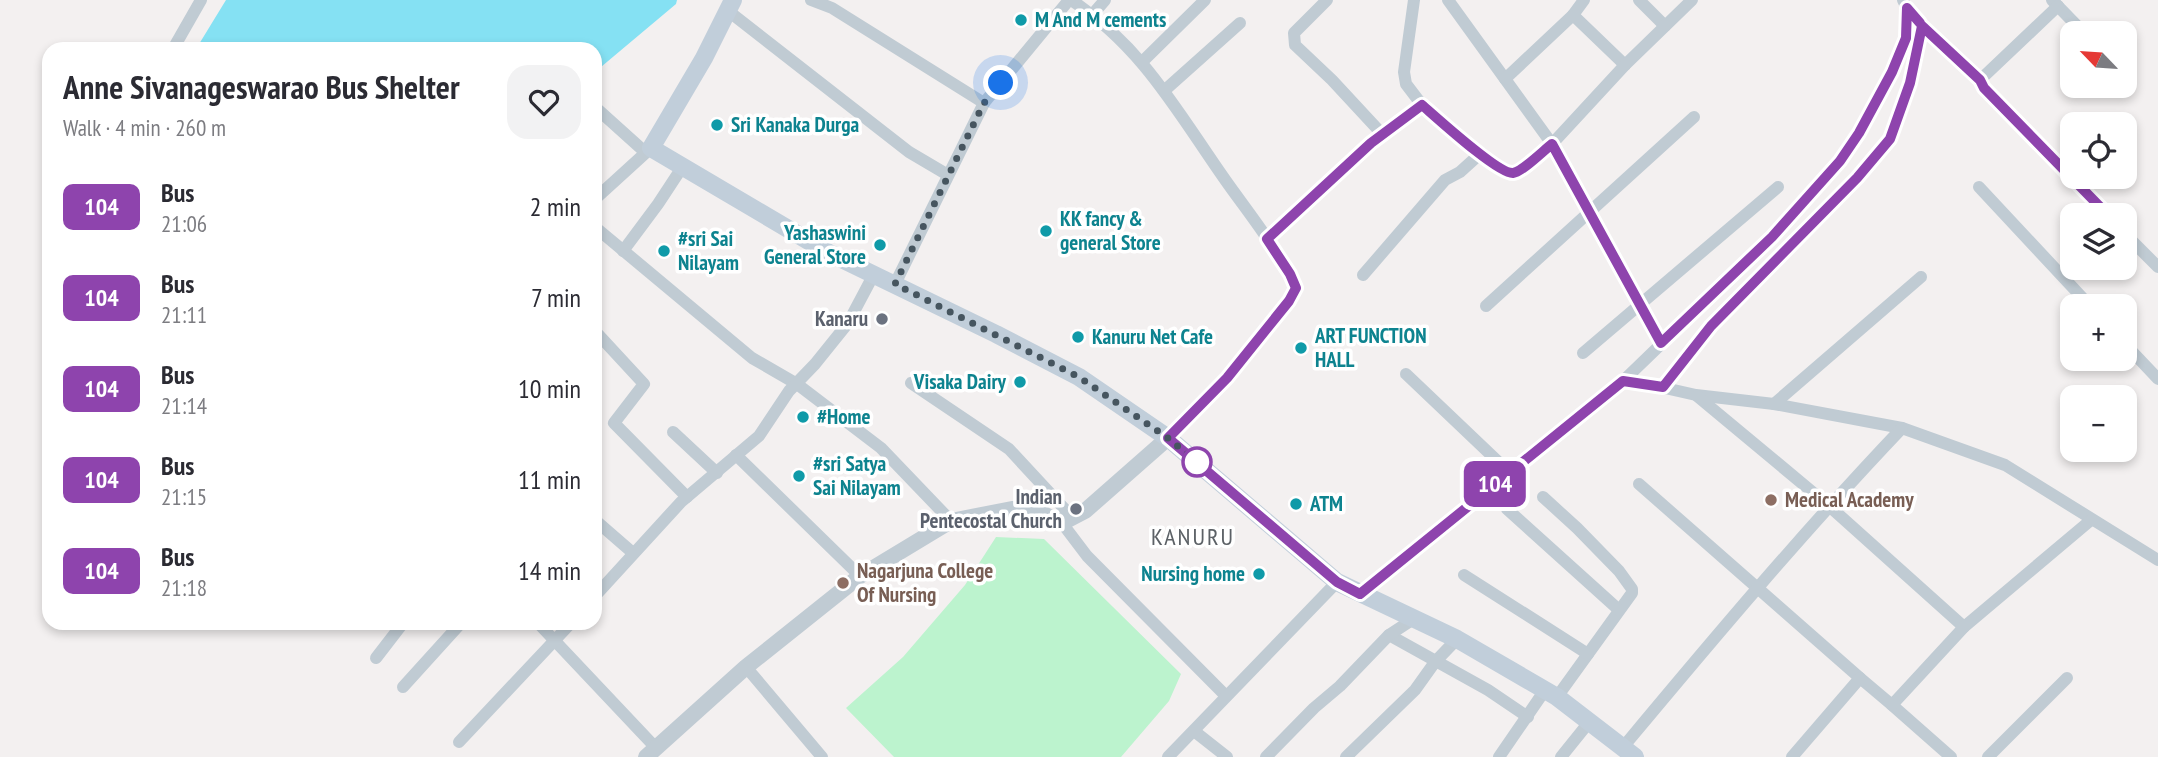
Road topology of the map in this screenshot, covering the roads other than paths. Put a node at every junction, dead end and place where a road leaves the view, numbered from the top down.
1 (201, 0) edge
2 (811, 0) edge
3 (1070, 0) edge
4 (1105, 0) edge
5 (1205, 0) edge
6 (1327, 0) edge
7 (1414, 0) edge
8 (1448, 0) edge
9 (1586, 0) edge
10 (1639, 0) edge
11 (1692, 0) edge
12 (2055, 3) edge
13 (730, 5) edge
14 (1906, 6) edge
15 (1093, 14) junction
16 (1573, 15) junction
17 (2072, 21) edge
18 (1240, 23) dead end
19 (1921, 24) junction
20 (1665, 26) junction
21 (177, 42) edge
22 (1143, 61) junction
23 (1625, 65) junction
24 (1505, 79) junction
25 (1980, 80) junction
26 (1165, 90) junction
27 (984, 103) junction
28 (1422, 105) junction
29 (602, 113) edge
30 (1694, 117) dead end
31 (1383, 135) junction
32 (1552, 144) junction
33 (648, 150) junction
34 (1481, 153) junction
35 (682, 166) junction
36 (948, 175) junction
37 (1778, 187) dead end
38 (1979, 187) dead end
39 (602, 193) edge
40 (2096, 203) edge
41 (1588, 213) junction
42 (602, 233) edge
43 (1267, 239) junction
44 (2137, 246) edge
45 (623, 251) junction
46 (2158, 267) edge
47 (874, 274) junction
48 (1363, 275) dead end
49 (1921, 277) dead end
50 (895, 284) junction
51 (2079, 294) edge
52 (1639, 305) junction
53 (1486, 306) dead end
54 (602, 338) edge
55 (1661, 343) junction
56 (1583, 353) dead end
57 (2137, 357) edge
58 (1406, 374) dead end
59 (2158, 379) edge
60 (911, 383) dead end
61 (1630, 383) junction
62 (797, 384) junction
63 (1659, 386) junction
64 (1696, 395) junction
65 (1774, 404) junction
66 (1902, 428) junction
67 (673, 432) dead end
68 (1168, 438) junction
69 (736, 455) junction
70 (1509, 472) junction
71 (717, 473) junction
72 (1639, 484) dead end
73 (687, 497) junction
74 (1543, 497) dead end
75 (1828, 505) junction
76 (1507, 509) dead end
77 (1067, 520) junction
78 (2091, 520) junction
79 (951, 522) junction
80 (602, 526) edge
81 (633, 554) junction
82 (2158, 560) edge
83 (1464, 575) dead end
84 (860, 576) junction
85 (1337, 582) junction
86 (1756, 587) junction
87 (602, 588) edge
88 (1360, 594) junction
89 (1619, 610) junction
90 (1415, 618) junction
91 (1964, 627) junction
92 (398, 630) edge
93 (455, 630) edge
94 (545, 630) edge
95 (565, 630) edge
96 (1389, 635) junction
97 (1457, 639) junction
98 (555, 641) junction
99 (1588, 654) junction
100 (376, 658) dead end
101 (1435, 662) junction
102 (746, 667) junction
103 (1860, 678) junction
104 (2067, 678) dead end
105 (403, 687) dead end
106 (1226, 695) junction
107 (1540, 702) junction
108 (1892, 705) junction
109 (1591, 721) junction
110 (1194, 731) junction
111 (459, 742) dead end
112 (1630, 752) edge
113 (651, 753) edge
114 (1799, 755) edge
115 (822, 757) edge
116 (1168, 757) edge
117 (1227, 757) edge
118 (1266, 757) edge
119 (1346, 757) edge
120 (1499, 757) edge
121 (1561, 757) edge
122 (1951, 757) edge
123 (1988, 757) edge

1 - 21 street
2 - 27 street
3 - 15 street
3 - 27 street
4 - 15 street
5 - 22 street
6 - 31 street
7 - 28 street
8 - 24 street
9 - 16 street
10 - 20 street
11 - 20 street
12 - 17 street
12 - 25 street
13 - 33 main road
13 - 36 street
14 - 19 street
14 - 55 street
15 - 22 street
16 - 23 street
16 - 24 street
18 - 26 street
19 - 25 street
19 - 63 street
20 - 23 street
22 - 26 street
23 - 32 street
24 - 32 street
25 - 40 street
26 - 43 street
27 - 36 street
28 - 31 street
28 - 34 street
29 - 33 street
30 - 41 street
31 - 43 street
32 - 34 street
32 - 41 street
33 - 35 main road
33 - 39 street
34 - 48 street
35 - 45 street
35 - 47 main road
36 - 50 street
37 - 52 street
38 - 51 street
41 - 52 street
41 - 53 street
42 - 45 street
43 - 68 street
44 - 46 street
45 - 62 street
47 - 50 main road
47 - 62 street
49 - 65 street
50 - 68 main road
52 - 55 street
52 - 56 street
54 - 73 street
55 - 61 street
57 - 59 street
58 - 70 street
60 - 77 street
61 - 63 street
61 - 70 street
62 - 69 street
62 - 79 street
63 - 64 street
64 - 65 street
64 - 75 street
65 - 66 street
66 - 75 street
66 - 78 street
67 - 71 street
68 - 77 street
68 - 85 main road
69 - 71 street
69 - 84 street
70 - 88 street
71 - 73 street
72 - 86 street
73 - 81 street
74 - 89 street
75 - 86 street
75 - 91 street
76 - 89 street
77 - 79 street
77 - 106 street
78 - 82 street
78 - 91 street
79 - 84 street
80 - 81 street
81 - 87 street
83 - 99 street
84 - 102 street
85 - 88 main road
85 - 106 street
86 - 103 street
86 - 112 street
88 - 90 main road
89 - 99 street
90 - 96 street
90 - 97 main road
91 - 108 street
92 - 100 street
93 - 105 street
94 - 98 street
95 - 98 street
96 - 101 street
96 - 118 street
97 - 101 street
97 - 107 main road
98 - 111 street
98 - 113 street
99 - 107 street
101 - 107 street
101 - 119 street
102 - 113 street
102 - 115 street
103 - 108 street
103 - 114 street
104 - 123 street
106 - 110 street
107 - 109 main road
107 - 120 street
108 - 122 street
109 - 112 main road
109 - 121 street
110 - 116 street
110 - 117 street

